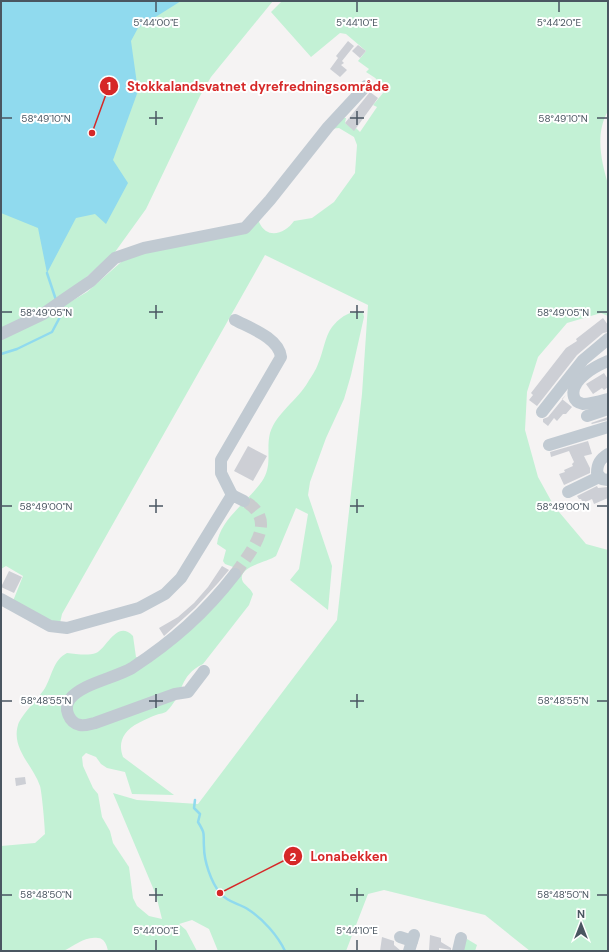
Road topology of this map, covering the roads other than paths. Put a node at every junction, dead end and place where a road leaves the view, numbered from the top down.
1 (366, 86) dead end
2 (235, 320) dead end
3 (1, 334) edge
4 (608, 339) edge
5 (593, 351) junction
6 (605, 362) edge
7 (608, 399) edge
8 (608, 409) edge
9 (542, 412) dead end
10 (587, 416) dead end
11 (608, 427) edge
12 (548, 444) dead end
13 (608, 454) edge
14 (603, 478) edge
15 (568, 492) dead end
16 (232, 495) junction
17 (244, 501) tunnel mouth
18 (235, 574) tunnel mouth
19 (1, 599) edge
20 (204, 671) dead end
21 (400, 936) dead end
22 (460, 938) dead end
23 (412, 943) edge
24 (458, 951) edge

1 - 3 street
2 - 16 street
4 - 5 street
5 - 6 street
5 - 9 street
6 - 7 street
8 - 10 street
11 - 12 street
13 - 14 street
14 - 15 street
16 - 17 street
16 - 19 street
18 - 20 street
21 - 23 street
22 - 24 street

